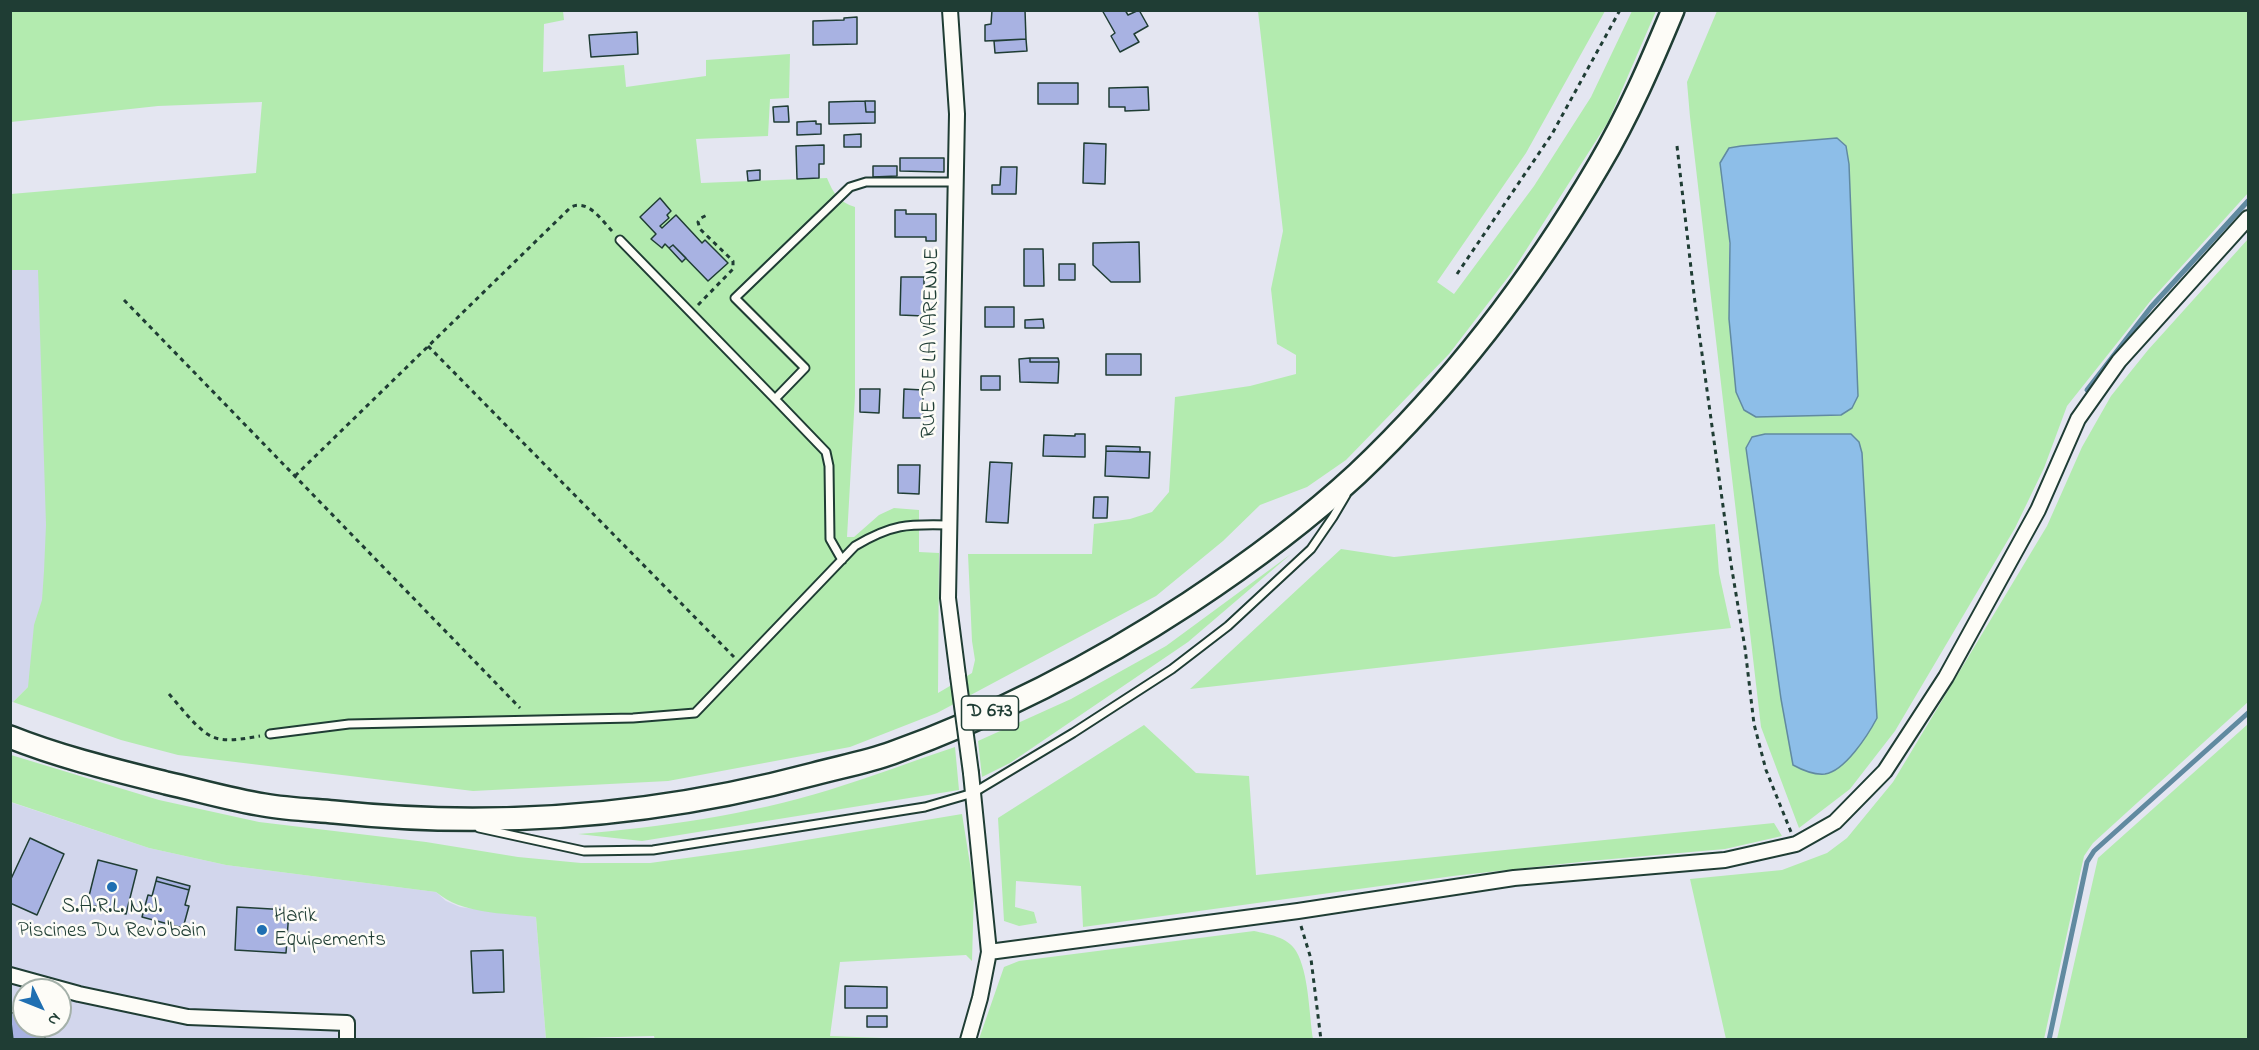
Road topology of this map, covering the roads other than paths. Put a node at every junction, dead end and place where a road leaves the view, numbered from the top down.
1 (950, 10) edge
2 (1673, 10) edge
3 (956, 182) junction
4 (2248, 218) edge
5 (620, 240) road end
6 (775, 399) junction
7 (1358, 473) junction
8 (948, 525) junction
9 (842, 560) junction
10 (270, 735) road end
11 (10, 738) edge
12 (973, 793) junction
13 (447, 821) junction
14 (989, 952) junction
15 (10, 975) edge
16 (347, 1040) edge
17 (968, 1040) edge

1 - 3 street, RUE DE LA VARENNE
2 - 7 main road, D 673
3 - 6 lane
3 - 8 street, RUE DE LA VARENNE
4 - 14 street
5 - 6 lane
6 - 9 lane
7 - 12 lane
7 - 13 main road, D 673
8 - 9 lane
8 - 12 street, RUE DE LA VARENNE, bridge
9 - 10 lane
11 - 13 main road, D 673
12 - 13 lane
12 - 14 street
14 - 17 street
15 - 16 street

